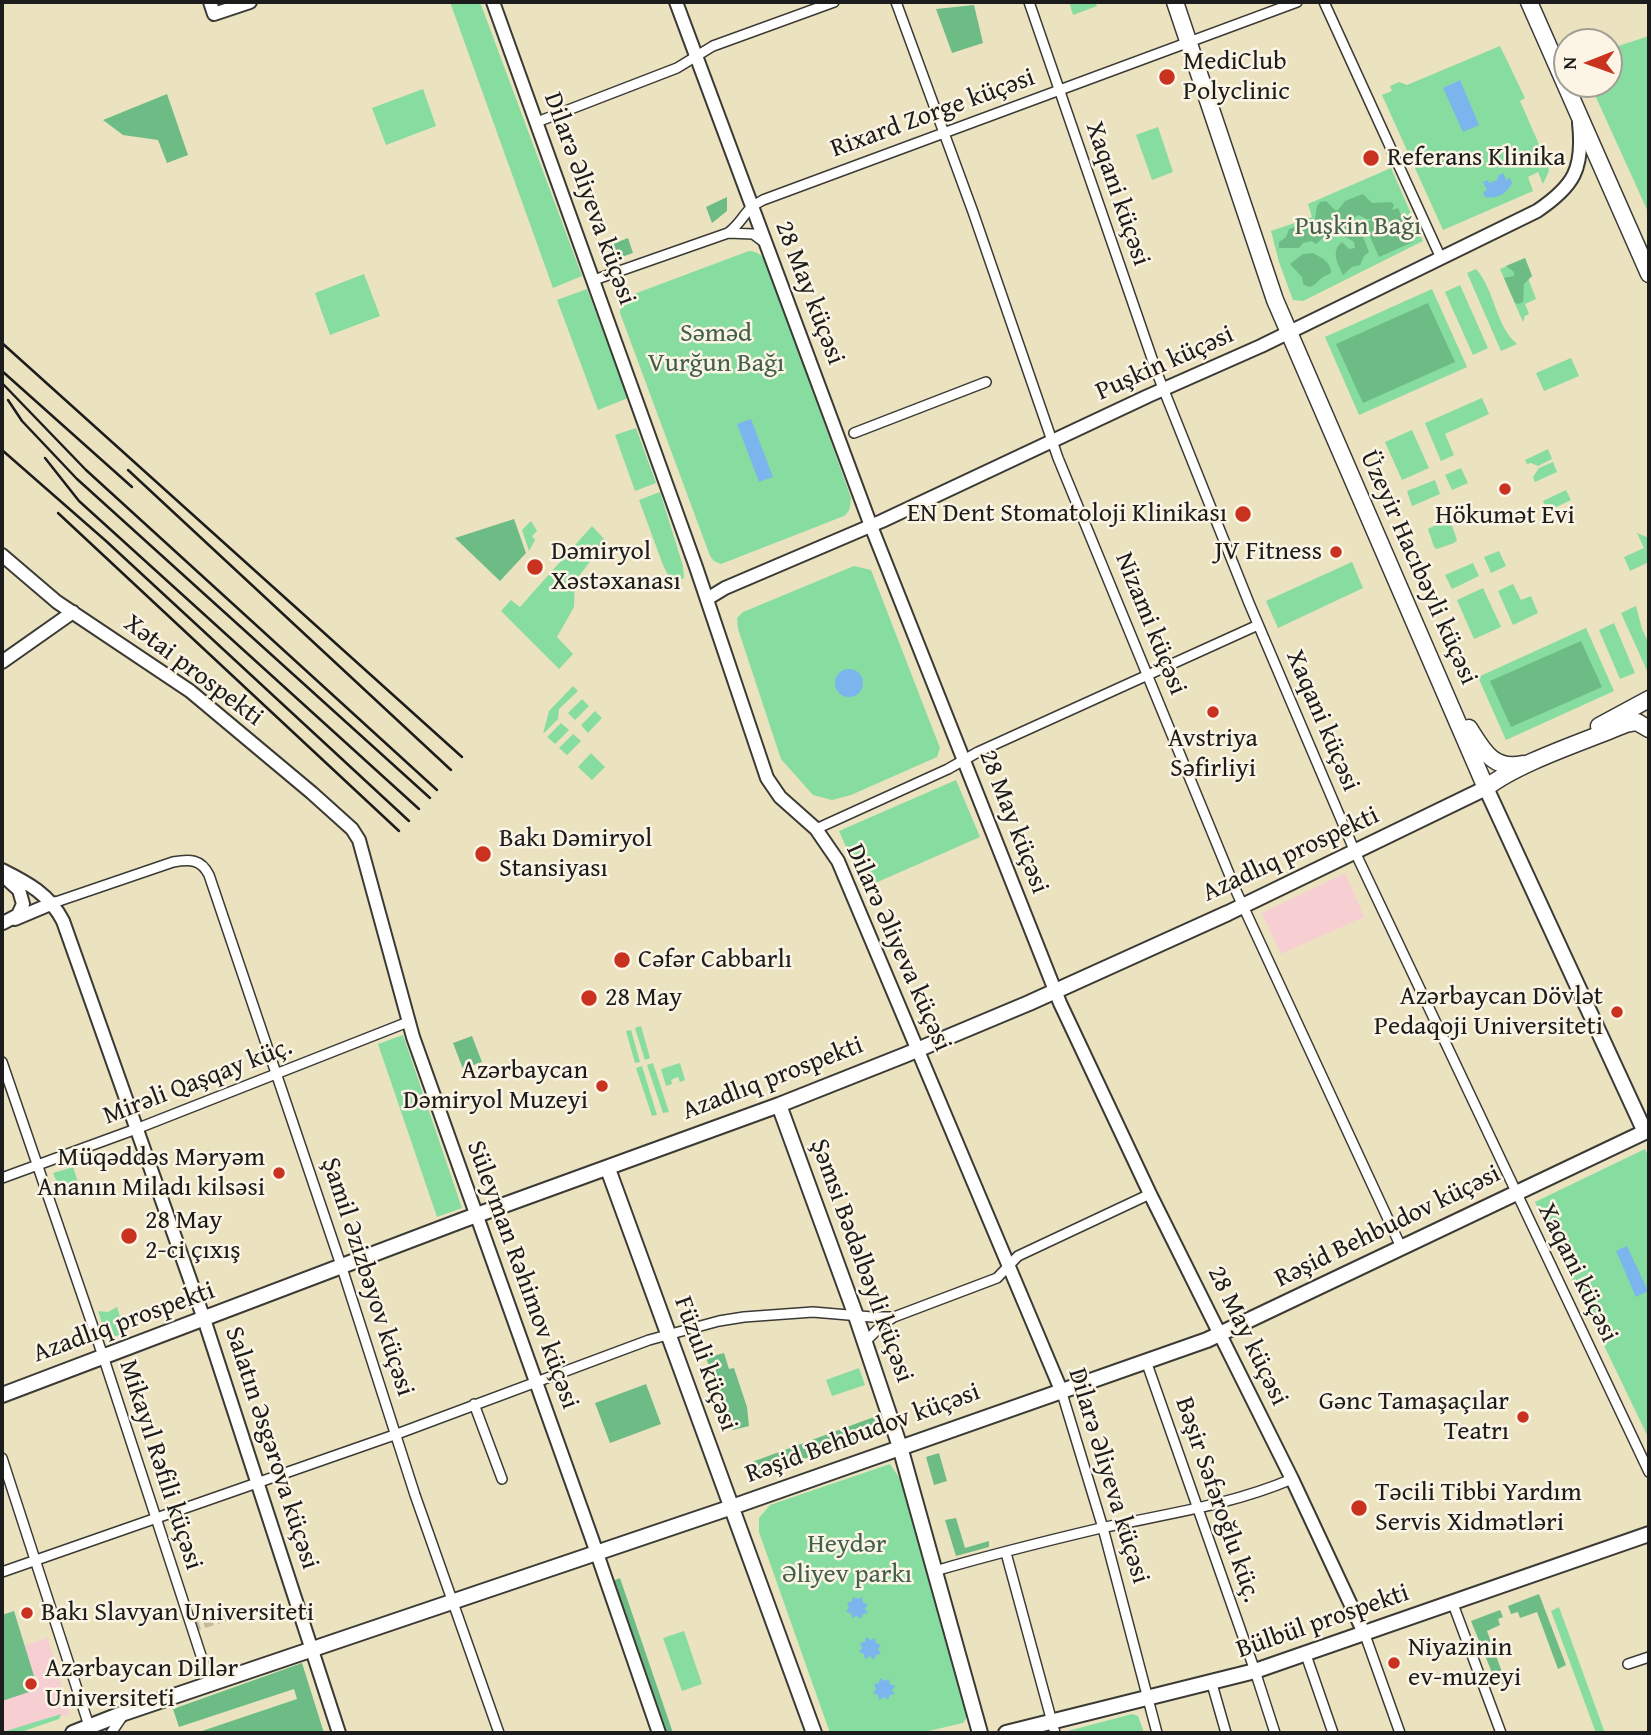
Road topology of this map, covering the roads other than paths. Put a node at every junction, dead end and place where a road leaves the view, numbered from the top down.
1 (250, 2) edge
2 (494, 2) edge
3 (676, 2) edge
4 (834, 2) edge
5 (896, 2) edge
6 (1028, 2) edge
7 (1175, 2) edge
8 (1297, 2) edge
9 (1324, 2) edge
10 (1529, 2) edge
11 (212, 8) edge
12 (1187, 42) junction
13 (698, 57) junction
14 (1058, 90) junction
15 (1578, 116) junction
16 (537, 122) junction
17 (944, 133) junction
18 (752, 206) junction
19 (728, 233) junction
20 (768, 246) junction
21 (1440, 256) junction
22 (1649, 274) edge
23 (594, 280) junction
24 (1288, 332) junction
25 (986, 382) dead end
26 (1163, 389) junction
27 (854, 433) dead end
28 (1053, 441) junction
29 (871, 526) junction
30 (2, 555) edge
31 (708, 599) junction
32 (73, 612) junction
33 (1258, 625) junction
34 (2, 662) edge
35 (1148, 675) junction
36 (1444, 687) junction
37 (1649, 699) edge
38 (1643, 726) edge
39 (1540, 759) junction
40 (965, 760) junction
41 (1486, 788) junction
42 (817, 829) junction
43 (352, 830) joint
44 (1355, 852) junction
45 (4, 876) edge
46 (54, 903) junction
47 (1243, 905) junction
48 (2, 924) edge
49 (1055, 991) junction
50 (408, 1021) junction
51 (919, 1049) junction
52 (2, 1062) edge
53 (277, 1074) junction
54 (779, 1105) junction
55 (136, 1129) junction
56 (1648, 1134) edge
57 (37, 1165) junction
58 (608, 1169) junction
59 (2, 1178) edge
60 (1516, 1192) junction
61 (1150, 1194) junction
62 (476, 1216) junction
63 (1401, 1247) junction
64 (1009, 1265) junction
65 (342, 1266) junction
66 (856, 1316) junction
67 (894, 1317) junction
68 (204, 1319) junction
69 (668, 1334) junction
70 (1222, 1334) junction
71 (865, 1342) junction
72 (103, 1356) junction
73 (1146, 1362) junction
74 (536, 1381) junction
75 (1061, 1390) junction
76 (2, 1395) edge
77 (474, 1404) junction
78 (397, 1434) junction
79 (900, 1447) junction
80 (2, 1458) edge
81 (1649, 1472) edge
82 (502, 1479) dead end
83 (1292, 1479) junction
84 (259, 1483) junction
85 (732, 1507) junction
86 (1198, 1509) junction
87 (156, 1518) junction
88 (1102, 1528) junction
89 (1649, 1534) edge
90 (597, 1553) junction
91 (1006, 1553) junction
92 (34, 1561) junction
93 (935, 1571) junction
94 (2, 1572) edge
95 (453, 1602) junction
96 (1453, 1604) junction
97 (1365, 1634) junction
98 (312, 1648) junction
99 (1306, 1655) junction
100 (1649, 1657) edge
101 (1628, 1664) dead end
102 (1255, 1671) junction
103 (210, 1683) junction
104 (1212, 1684) junction
105 (1148, 1699) junction
106 (124, 1713) junction
107 (1053, 1727) edge
108 (90, 1729) edge
109 (73, 1733) edge
110 (111, 1733) edge
111 (339, 1733) edge
112 (499, 1733) edge
113 (659, 1733) edge
114 (814, 1733) edge
115 (980, 1733) edge
116 (1006, 1733) edge
117 (1157, 1733) edge
118 (1226, 1733) edge
119 (1275, 1733) edge
120 (1333, 1733) edge
121 (1400, 1733) edge
122 (1501, 1733) edge

1 - 11 main road
2 - 16 main road, Dilarə Əliyeva küçəsi
3 - 13 main road, 28 May küçəsi
4 - 13 street
5 - 17 street, Nizami küçəsi
6 - 14 street, Xaqani küçəsi
7 - 12 highway, Üzeyir Hacıbəyli küçəsi
8 - 12 street, Rixard Zorge küçəsi
9 - 21 street
10 - 15 highway
12 - 14 street, Rixard Zorge küçəsi
12 - 24 highway, Üzeyir Hacıbəyli küçəsi
13 - 16 street
13 - 18 main road, 28 May küçəsi
14 - 17 street, Rixard Zorge küçəsi
14 - 26 street, Xaqani küçəsi
15 - 21 main road, Puşkin küçəsi
15 - 22 highway
16 - 23 main road, Dilarə Əliyeva küçəsi
17 - 18 street, Rixard Zorge küçəsi
17 - 28 street, Nizami küçəsi
18 - 19 street, Rixard Zorge küçəsi
18 - 20 main road, 28 May küçəsi
19 - 20 street
19 - 23 street, Rixard Zorge küçəsi
20 - 29 main road, 28 May küçəsi
21 - 24 main road, Puşkin küçəsi
23 - 31 main road, Dilarə Əliyeva küçəsi
24 - 26 main road, Puşkin küçəsi
24 - 36 highway, Üzeyir Hacıbəyli küçəsi
25 - 27 street
26 - 28 main road, Puşkin küçəsi
26 - 33 street, Xaqani küçəsi
28 - 29 main road, Puşkin küçəsi
28 - 35 street, Nizami küçəsi
29 - 31 main road, Puşkin küçəsi
29 - 40 main road, 28 May küçəsi
30 - 32 main road, Xətai prospekti
31 - 42 main road, Dilarə Əliyeva küçəsi
32 - 34 main road
32 - 43 main road, Xətai prospekti
33 - 35 street
33 - 44 street, Xaqani küçəsi
35 - 40 street
35 - 47 street, Nizami küçəsi
36 - 39 highway
36 - 41 highway, Üzeyir Hacıbəyli küçəsi
37 - 39 highway, Azadlıq prospekti
38 - 39 highway, Azadlıq prospekti
39 - 41 highway, Azadlıq prospekti
40 - 42 street
40 - 49 main road, 28 May küçəsi
41 - 44 main road, Azadlıq prospekti
41 - 56 main road, Üzeyir Hacıbəyli küçəsi
42 - 51 main road, Dilarə Əliyeva küçəsi
43 - 50 main road, Süleyman Rəhimov küçəsi
44 - 47 main road, Azadlıq prospekti
44 - 60 street, Xaqani küçəsi
45 - 46 main road
45 - 48 main road
46 - 48 main road
46 - 53 street, Şamil Əzizbəyov küçəsi
46 - 55 main road, Salatın Əsgərova küçəsi
47 - 49 main road, Azadlıq prospekti
47 - 63 street, Nizami küçəsi
49 - 51 main road, Azadlıq prospekti
49 - 61 main road, 28 May küçəsi
50 - 53 street, Mirəli Qaşqay küç.
50 - 62 main road, Süleyman Rəhimov küçəsi
51 - 54 main road, Azadlıq prospekti
51 - 64 main road, Dilarə Əliyeva küçəsi
52 - 57 street, Mikayıl Rəfili küçəsi
53 - 55 street, Mirəli Qaşqay küç.
53 - 65 street, Şamil Əzizbəyov küçəsi
54 - 58 main road, Azadlıq prospekti
54 - 66 main road, Şəmsi Bədəlbəyli küçəsi
55 - 57 street, Mirəli Qaşqay küç.
55 - 68 main road, Salatın Əsgərova küçəsi
56 - 60 main road, Rəşid Behbudov küçəsi
57 - 59 street, Mirəli Qaşqay küç.
57 - 72 street, Mikayıl Rəfili küçəsi
58 - 62 main road, Azadlıq prospekti
58 - 69 main road, Füzuli küçəsi
60 - 63 main road, Rəşid Behbudov küçəsi
60 - 81 street, Xaqani küçəsi
61 - 64 street
61 - 70 main road, 28 May küçəsi
62 - 65 main road, Azadlıq prospekti
62 - 74 main road, Süleyman Rəhimov küçəsi
63 - 70 main road, Rəşid Behbudov küçəsi
64 - 67 street
64 - 75 main road, Dilarə Əliyeva küçəsi
65 - 68 main road, Azadlıq prospekti
65 - 78 street, Şamil Əzizbəyov küçəsi
66 - 67 street
66 - 69 street
66 - 71 main road, Şəmsi Bədəlbəyli küçəsi
67 - 71 street
68 - 72 main road, Azadlıq prospekti
68 - 84 main road, Salatın Əsgərova küçəsi
69 - 74 street
69 - 85 main road, Füzuli küçəsi
70 - 73 main road, Rəşid Behbudov küçəsi
70 - 83 main road, 28 May küçəsi
71 - 79 main road, Şəmsi Bədəlbəyli küçəsi
72 - 76 main road, Azadlıq prospekti
72 - 87 street, Mikayıl Rəfili küçəsi
73 - 75 main road, Rəşid Behbudov küçəsi
73 - 86 street, Bəşir Səfəroğlu küç.
74 - 77 street
74 - 90 main road, Süleyman Rəhimov küçəsi
75 - 79 main road, Rəşid Behbudov küçəsi
75 - 88 street, Dilarə Əliyeva küçəsi
77 - 78 street
77 - 82 street
78 - 84 street
78 - 95 street, Şamil Əzizbəyov küçəsi
79 - 85 main road, Rəşid Behbudov küçəsi
79 - 93 main road, Şəmsi Bədəlbəyli küçəsi
80 - 92 street
83 - 86 street
83 - 97 main road, 28 May küçəsi
84 - 87 street
84 - 98 main road, Salatın Əsgərova küçəsi
85 - 90 main road, Rəşid Behbudov küçəsi
85 - 114 main road, Füzuli küçəsi
86 - 88 street
86 - 102 street, Bəşir Səfəroğlu küç.
87 - 92 street
87 - 103 street, Mikayıl Rəfili küçəsi
88 - 91 street
88 - 105 street, Dilarə Əliyeva küçəsi
89 - 96 main road, Bülbül prospekti
90 - 95 main road, Rəşid Behbudov küçəsi
90 - 113 main road, Süleyman Rəhimov küçəsi
91 - 93 street
91 - 107 street
92 - 94 street
92 - 108 street
93 - 115 main road, Şəmsi Bədəlbəyli küçəsi
95 - 98 main road, Rəşid Behbudov küçəsi
95 - 112 street, Şamil Əzizbəyov küçəsi
96 - 97 main road, Bülbül prospekti
96 - 122 street
97 - 99 main road, Bülbül prospekti
97 - 121 street
98 - 103 main road, Rəşid Behbudov küçəsi
98 - 111 main road, Salatın Əsgərova küçəsi
99 - 102 main road, Bülbül prospekti
99 - 120 street
100 - 101 street
102 - 104 main road, Bülbül prospekti
102 - 119 street, Bəşir Səfəroğlu küç.
103 - 106 main road, Rəşid Behbudov küçəsi
104 - 105 main road, Bülbül prospekti
104 - 118 street
105 - 107 main road, Bülbül prospekti
105 - 117 street, Dilarə Əliyeva küçəsi
106 - 108 main road, Rəşid Behbudov küçəsi
106 - 110 street
107 - 116 main road, Bülbül prospekti
108 - 109 main road, Rəşid Behbudov küçəsi

